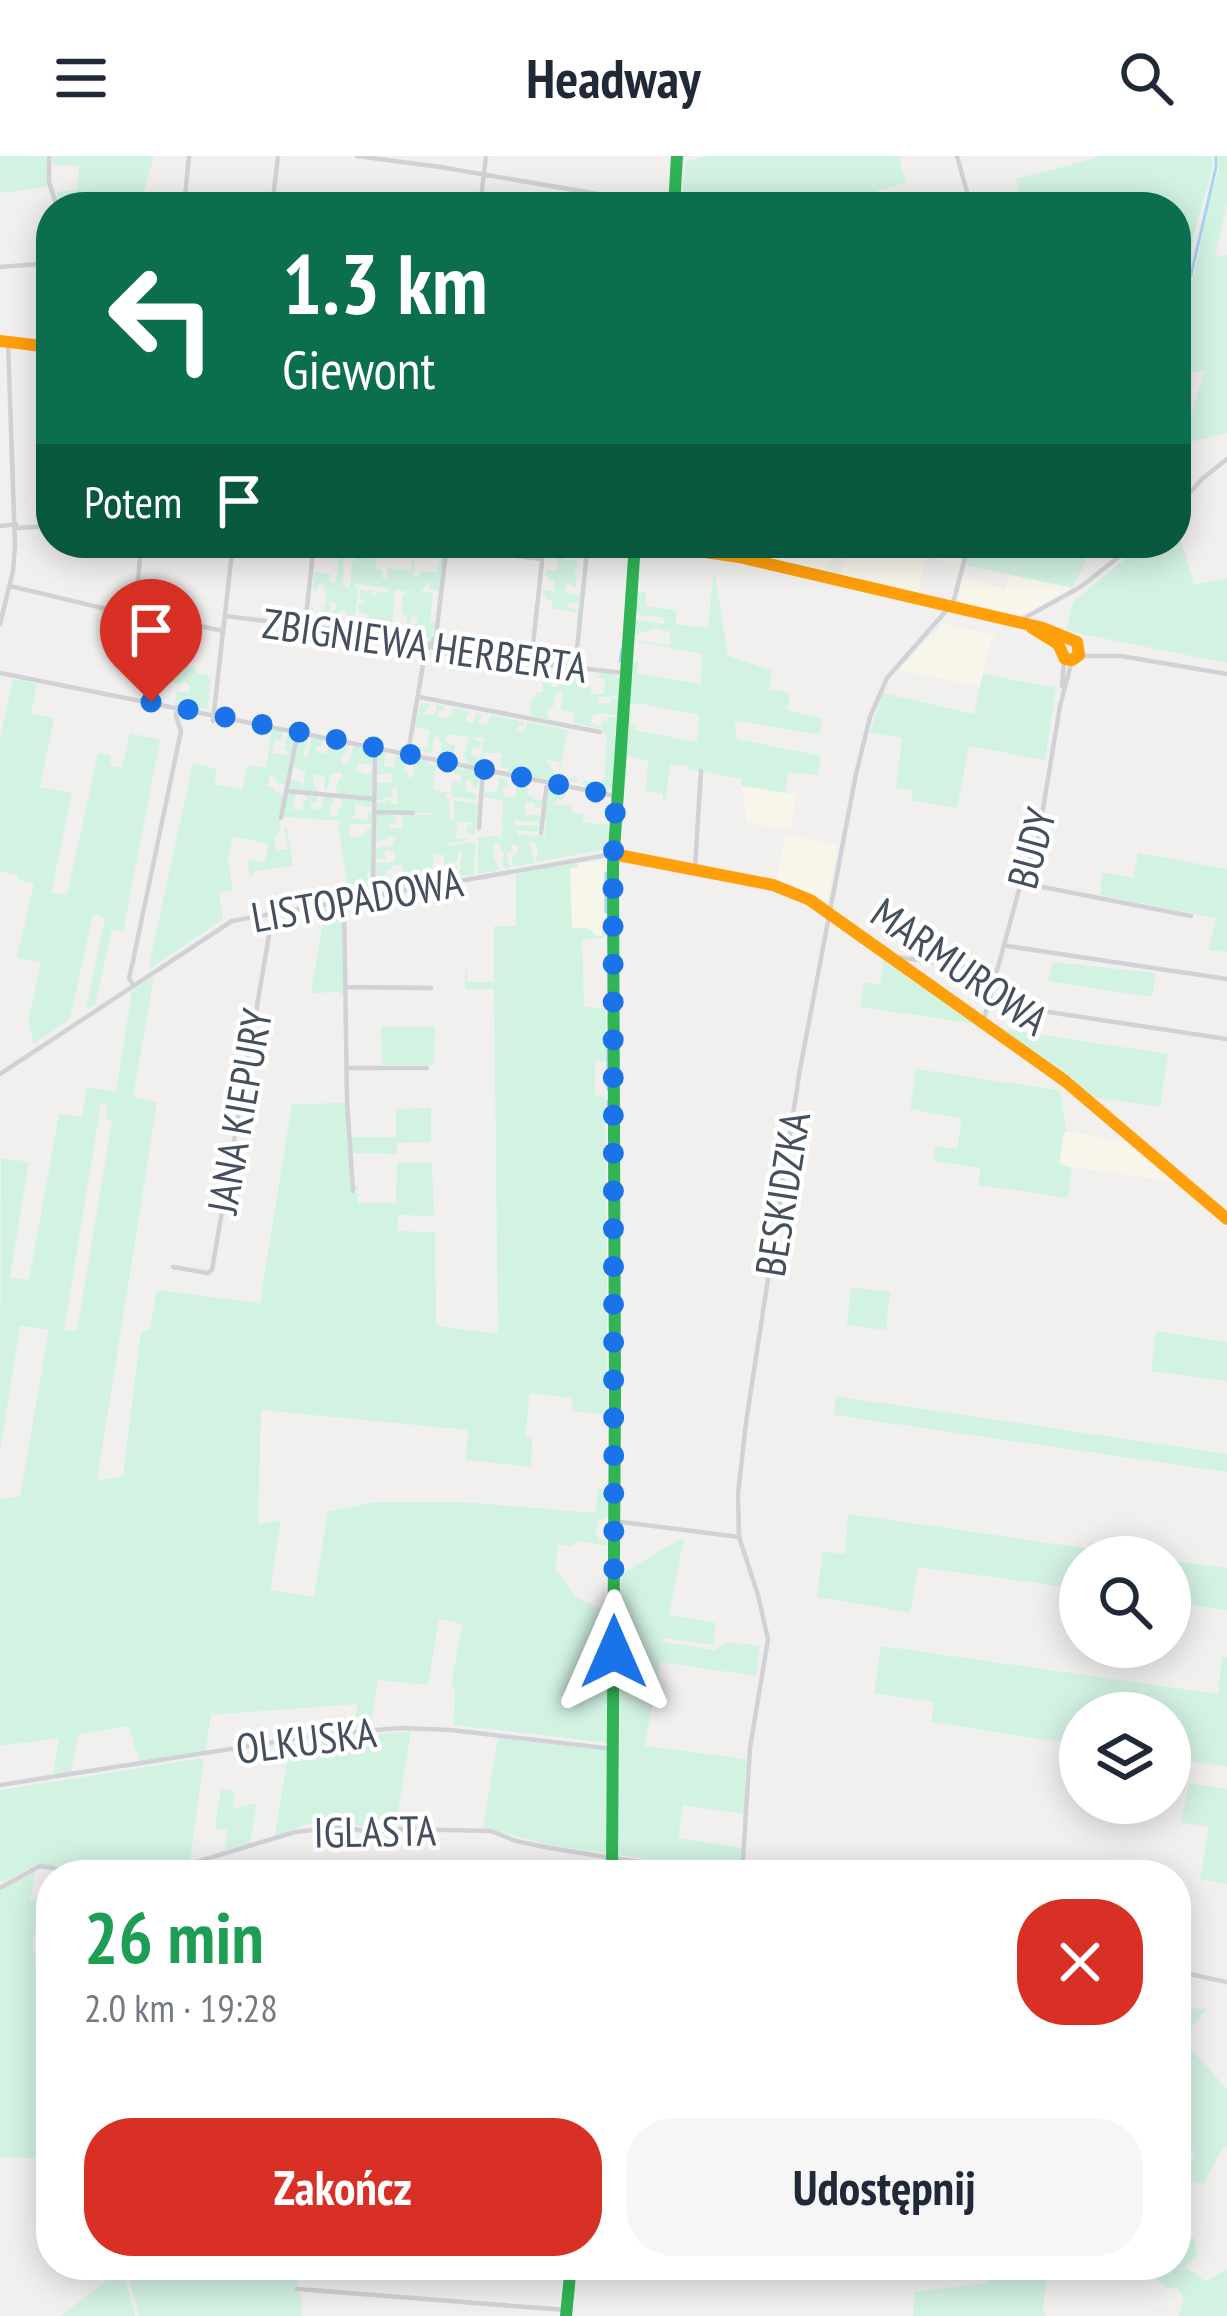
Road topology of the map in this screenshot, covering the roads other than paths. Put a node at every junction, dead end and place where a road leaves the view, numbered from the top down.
1 (50, 156) edge
2 (189, 156) edge
3 (278, 156) edge
4 (357, 156) edge
5 (486, 156) edge
6 (677, 156) edge
7 (957, 156) edge
8 (484, 175) junction
9 (52, 192) edge
10 (185, 192) edge
11 (274, 192) edge
12 (482, 192) edge
13 (585, 192) edge
14 (675, 192) edge
15 (967, 192) edge
16 (36, 264) edge
17 (0, 267) edge
18 (4, 342) edge
19 (36, 345) edge
20 (1227, 459) edge
21 (1191, 491) edge
22 (0, 526) edge
23 (16, 526) junction
24 (36, 526) edge
25 (139, 558) edge
26 (231, 558) edge
27 (312, 558) edge
28 (445, 558) edge
29 (535, 558) edge
30 (586, 558) edge
31 (637, 558) edge
32 (755, 558) edge
33 (965, 558) edge
34 (1117, 558) edge
35 (542, 559) joint
36 (10, 586) junction
37 (950, 608) junction
38 (127, 610) junction
39 (225, 616) junction
40 (0, 624) edge
41 (305, 626) junction
42 (1025, 626) junction
43 (223, 631) junction
44 (430, 646) junction
45 (1070, 651) junction
46 (531, 662) junction
47 (574, 668) junction
48 (0, 673) edge
49 (624, 673) junction
50 (1227, 674) edge
51 (418, 697) junction
52 (177, 707) junction
53 (213, 717) junction
54 (298, 731) junction
55 (600, 732) dead end
56 (375, 746) junction
57 (408, 753) junction
58 (483, 768) junction
59 (701, 771) dead end
60 (547, 782) junction
61 (286, 790) junction
62 (616, 796) junction
63 (374, 799) junction
64 (374, 812) junction
65 (413, 812) dead end
66 (281, 818) dead end
67 (479, 828) dead end
68 (541, 832) dead end
69 (613, 854) junction
70 (694, 869) junction
71 (1022, 883) junction
72 (374, 896) junction
73 (344, 901) junction
74 (273, 912) junction
75 (830, 914) junction
76 (1191, 916) dead end
77 (1004, 945) junction
78 (890, 957) junction
79 (998, 971) junction
80 (1227, 979) edge
81 (134, 986) junction
82 (346, 987) junction
83 (431, 988) dead end
84 (989, 1003) junction
85 (982, 1022) junction
86 (1227, 1039) edge
87 (346, 1068) junction
88 (427, 1068) dead end
89 (0, 1074) edge
90 (353, 1191) dead end
91 (1227, 1219) edge
92 (173, 1267) dead end
93 (614, 1521) junction
94 (739, 1537) junction
95 (614, 1749) junction
96 (0, 1785) edge
97 (613, 1858) junction
98 (203, 1860) edge
99 (625, 1860) edge
100 (743, 1860) edge
101 (36, 1868) edge
102 (0, 1888) edge
103 (1191, 1974) edge
104 (1227, 1982) edge
105 (569, 2280) edge
106 (297, 2290) dead end
107 (566, 2313) edge

1 - 9 street
2 - 10 street
3 - 11 street
4 - 8 street
5 - 8 street
6 - 14 main road
7 - 15 street
8 - 12 street
8 - 13 street
16 - 17 street
18 - 19 main road
18 - 23 street
20 - 21 street
22 - 23 street
23 - 24 street
23 - 36 street
25 - 38 street
26 - 39 street
27 - 41 street
28 - 44 street
29 - 35 street
30 - 47 street
31 - 49 main road
32 - 37 main road
33 - 37 street, BESKIDZKA
34 - 42 street
35 - 46 street
36 - 38 street
36 - 40 street
37 - 42 main road
37 - 75 street, BESKIDZKA
38 - 43 street
39 - 41 street, ZBIGNIEWA HERBERTA
39 - 43 street
41 - 44 street, ZBIGNIEWA HERBERTA
42 - 45 main road
43 - 53 street
44 - 46 street, ZBIGNIEWA HERBERTA
44 - 51 street
45 - 50 street
45 - 71 street, BUDY
46 - 47 street, ZBIGNIEWA HERBERTA
47 - 49 street, ZBIGNIEWA HERBERTA
48 - 52 street
49 - 62 main road
51 - 55 street
51 - 57 street
52 - 53 street
52 - 81 street
53 - 54 street
54 - 56 street
54 - 61 street
56 - 57 street
56 - 63 street
57 - 58 street
58 - 60 street
58 - 67 street
59 - 70 street
60 - 62 street
60 - 68 street
61 - 63 street
61 - 66 street
62 - 69 main road
63 - 64 street
64 - 65 street
64 - 72 street
69 - 70 main road, MARMUROWA
69 - 72 street, LISTOPADOWA
69 - 93 main road
70 - 75 main road, MARMUROWA
71 - 76 street
71 - 77 street, BUDY
72 - 73 street, LISTOPADOWA
73 - 74 street, LISTOPADOWA
73 - 82 street
74 - 81 street, LISTOPADOWA
74 - 92 street, JANA KIEPURY
75 - 78 main road, MARMUROWA
75 - 94 street, BESKIDZKA
77 - 79 street, BUDY
77 - 80 street
78 - 79 street
78 - 85 main road, MARMUROWA
79 - 84 street, BUDY
81 - 89 street, LISTOPADOWA
82 - 83 street
82 - 87 street
84 - 85 street, BUDY
84 - 86 street
85 - 91 main road, MARMUROWA
87 - 88 street
87 - 90 street
93 - 94 street
93 - 95 main road
94 - 100 street, BESKIDZKA
95 - 96 street, OLKUSKA
95 - 97 main road
97 - 98 street, IGLASTA
97 - 99 street, IGLASTA
101 - 102 street, IGLASTA
103 - 104 street
105 - 107 main road
106 - 107 street

